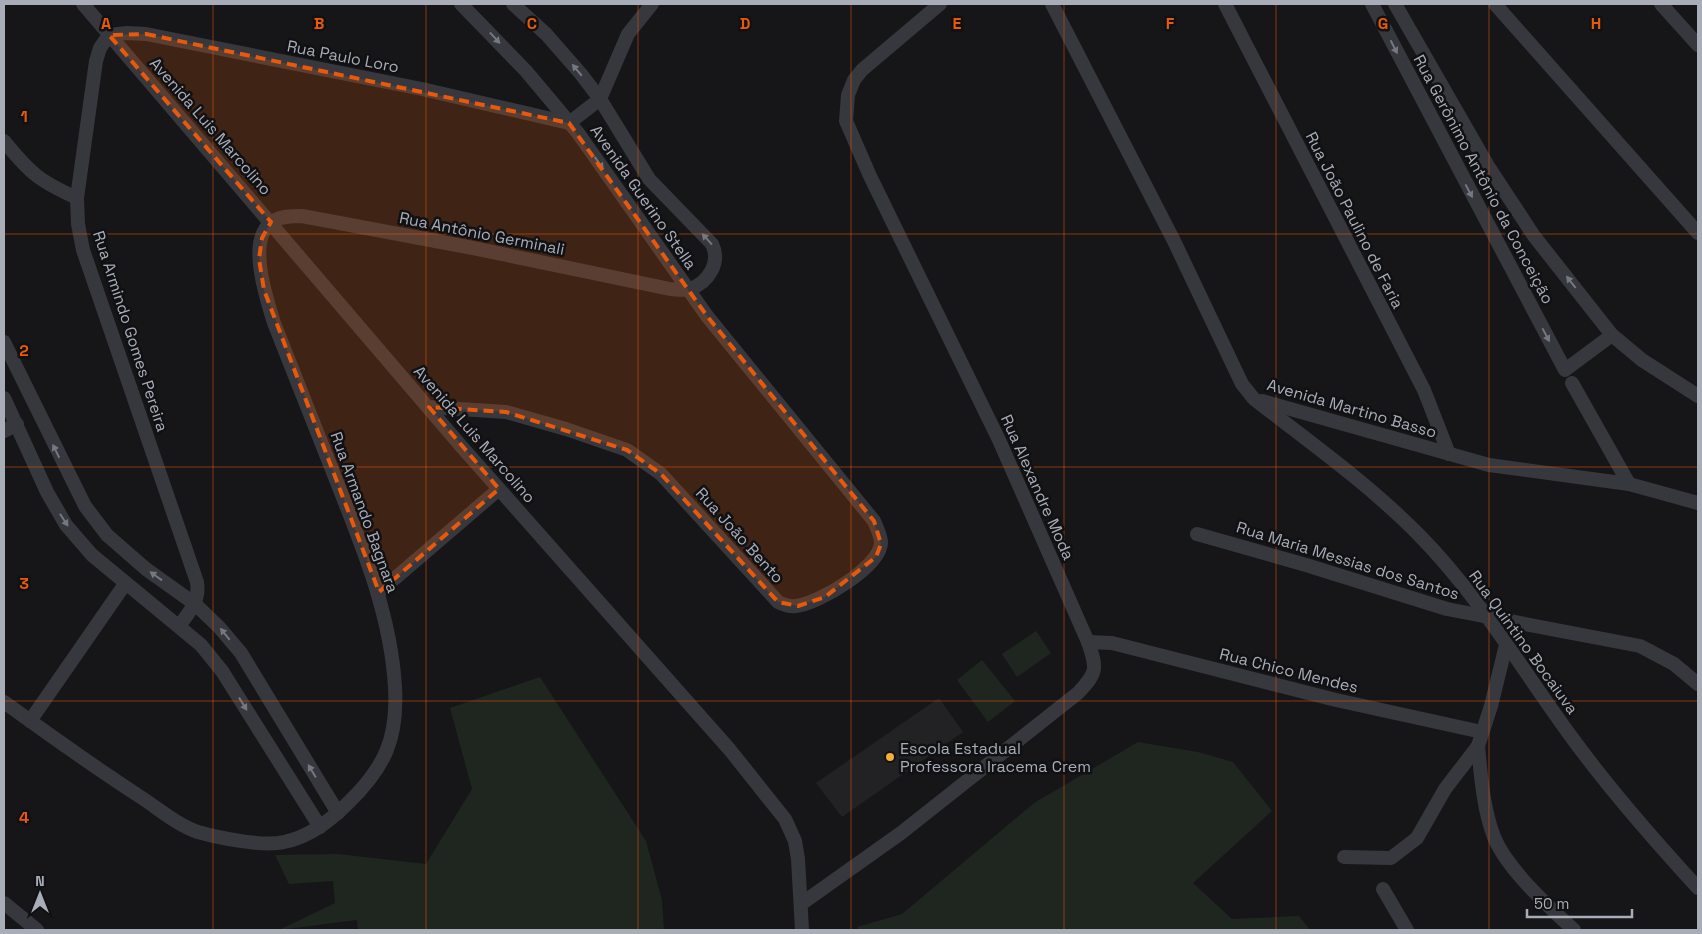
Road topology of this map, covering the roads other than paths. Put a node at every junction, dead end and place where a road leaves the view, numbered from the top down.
1 (83, 4) edge
2 (461, 4) edge
3 (513, 4) edge
4 (652, 4) edge
5 (940, 4) edge
6 (1052, 4) edge
7 (1225, 4) edge
8 (1372, 4) edge
9 (1394, 4) edge
10 (1495, 4) edge
11 (1662, 4) edge
12 (109, 35) junction
13 (1698, 45) edge
14 (600, 99) junction
15 (569, 123) junction
16 (4, 142) edge
17 (77, 198) junction
18 (271, 222) junction
19 (1698, 233) edge
20 (688, 290) junction
21 (1612, 334) junction
22 (4, 342) edge
23 (1572, 383) dead end
24 (1698, 396) edge
25 (4, 398) edge
26 (1254, 399) junction
27 (429, 407) junction
28 (17, 424) junction
29 (4, 432) edge
30 (1449, 454) junction
31 (1629, 484) junction
32 (499, 489) junction
33 (1698, 503) edge
34 (1197, 534) dead end
35 (125, 584) junction
36 (379, 592) junction
37 (195, 604) junction
38 (1490, 619) junction
39 (180, 626) junction
40 (1088, 642) junction
41 (1506, 645) junction
42 (1698, 684) edge
43 (4, 702) edge
44 (30, 721) junction
45 (1480, 739) junction
46 (338, 813) junction
47 (320, 827) junction
48 (1344, 857) dead end
49 (1698, 888) edge
50 (1383, 889) dead end
51 (4, 903) edge
52 (801, 904) junction
53 (36, 930) edge
54 (802, 930) edge
55 (1407, 930) edge
56 (1574, 930) edge

1 - 12 street, Avenida Luis Marcolino
2 -> 15 street, Avenida Guerino Stella
14 -> 3 street, Avenida Guerino Stella
4 - 14 street
5 - 40 street, Rua Alexandre Moda
6 - 26 street, Avenida Martino Basso
7 - 30 street, Rua João Paulino de Faria
8 -> 21 street, Rua Gerônimo Antônio da Conceição
21 -> 9 street, Rua Gerônimo Antônio da Conceição
10 - 19 street
11 - 13 street
12 - 15 street, Rua Paulo Loro
12 - 17 street, Rua Armindo Gomes Pereira
12 - 18 street, Avenida Luis Marcolino
14 - 15 street
20 -> 14 street, Avenida Guerino Stella
15 -> 20 street, Avenida Guerino Stella
16 - 17 street
17 - 37 street, Rua Armindo Gomes Pereira
18 - 20 street, Rua Antônio Germinali
18 - 27 street, Avenida Luis Marcolino
18 - 36 street, Rua Armando Bagnara
20 - 27 street, Rua João Bento
21 - 24 street, Rua Gerônimo Antônio da Conceição
37 -> 22 street
23 - 31 street
25 - 28 street
26 - 30 street, Avenida Martino Basso
26 - 38 street, Rua Quintino Bocaiuva
27 - 32 street, Avenida Luis Marcolino
28 - 29 street
28 -> 35 street
30 - 31 street, Avenida Martino Basso
31 - 33 street, Avenida Martino Basso
32 - 36 street
32 - 52 street, Avenida Luis Marcolino
34 - 38 street, Rua Maria Messias dos Santos
35 - 39 street
35 - 44 street
36 - 46 street, Rua Armando Bagnara
37 - 39 street
46 -> 37 street
38 - 41 street, Rua Quintino Bocaiuva
38 - 42 street, Rua Maria Messias dos Santos
39 -> 47 street
40 - 45 street, Rua Chico Mendes
40 - 52 street, Rua Alexandre Moda
41 - 45 street
41 - 49 street, Rua Quintino Bocaiuva
43 - 44 street, Rua Armando Bagnara
44 - 47 street, Rua Armando Bagnara
45 - 48 street
45 - 56 street
46 - 47 street, Rua Armando Bagnara
50 - 55 street
51 - 53 street
52 - 54 street, Avenida Luis Marcolino

